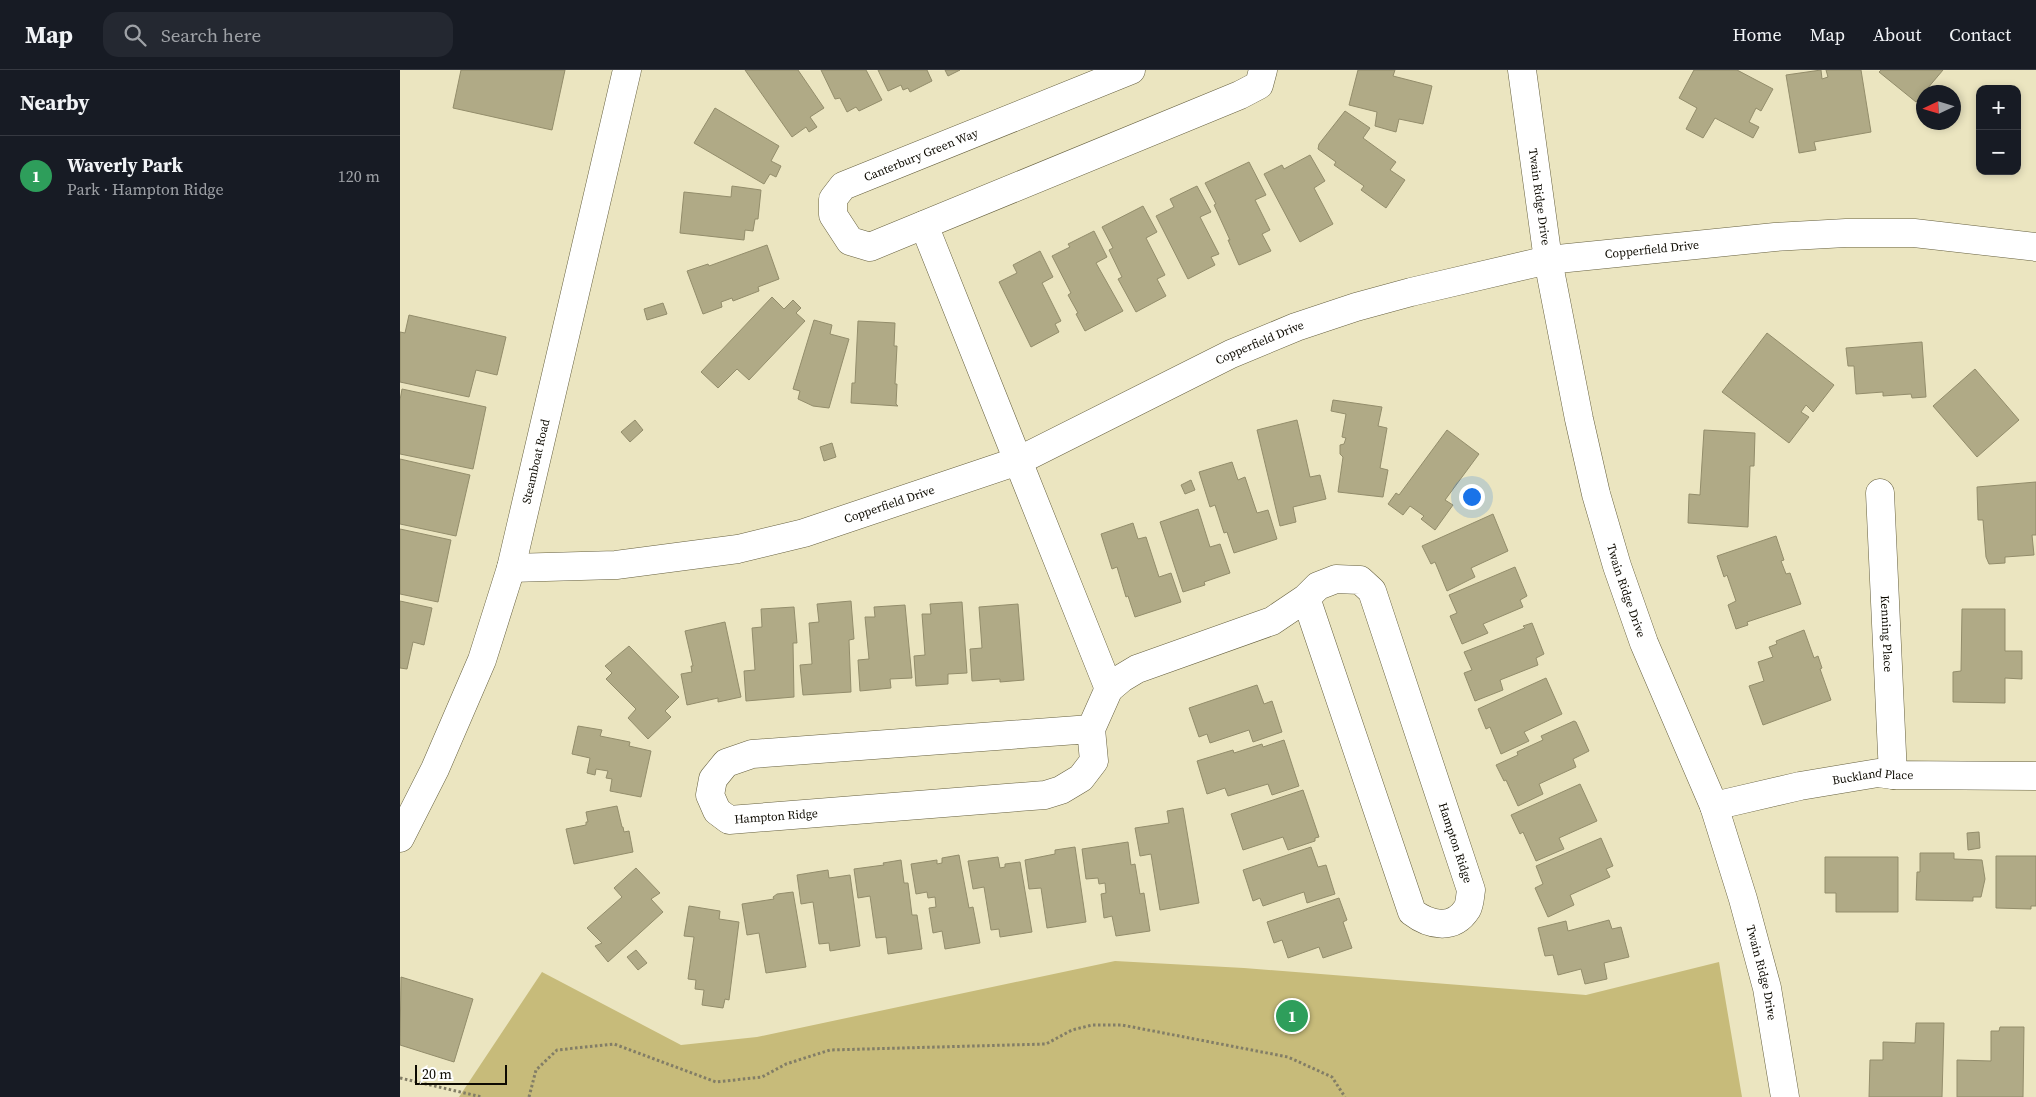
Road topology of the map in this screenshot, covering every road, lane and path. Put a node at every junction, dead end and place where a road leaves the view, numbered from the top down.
1 (627, 70) edge
2 (1131, 70) edge
3 (1263, 70) edge
4 (1522, 70) edge
5 (924, 225) junction
6 (2036, 247) edge
7 (1548, 260) junction
8 (1018, 461) junction
9 (1880, 493) dead end
10 (512, 568) junction
11 (1306, 598) junction
12 (1109, 688) junction
13 (1091, 729) junction
14 (1894, 775) junction
15 (2036, 776) edge
16 (1714, 806) junction
17 (400, 838) edge
18 (400, 1078) edge
19 (482, 1097) edge
20 (529, 1097) edge
21 (1346, 1097) edge
22 (1784, 1097) edge

1 - 10 street, Steamboat Road
2 - 5 street, Canterbury Green Way
3 - 5 street, Canterbury Green Way
4 - 7 street, Twain Ridge Drive
5 - 8 street
6 - 7 street, Copperfield Drive
7 - 8 street, Copperfield Drive
7 - 16 street, Twain Ridge Drive
8 - 10 street, Copperfield Drive
8 - 12 street
9 - 14 street, Kenning Place
10 - 17 street, Steamboat Road
11 - 11 street, Hampton Ridge
11 - 12 street, Hampton Ridge
12 - 13 street, Hampton Ridge
13 - 13 street, Hampton Ridge
14 - 15 street, Buckland Place
14 - 16 street, Buckland Place
16 - 22 street, Twain Ridge Drive
18 - 19 path
20 - 21 path

